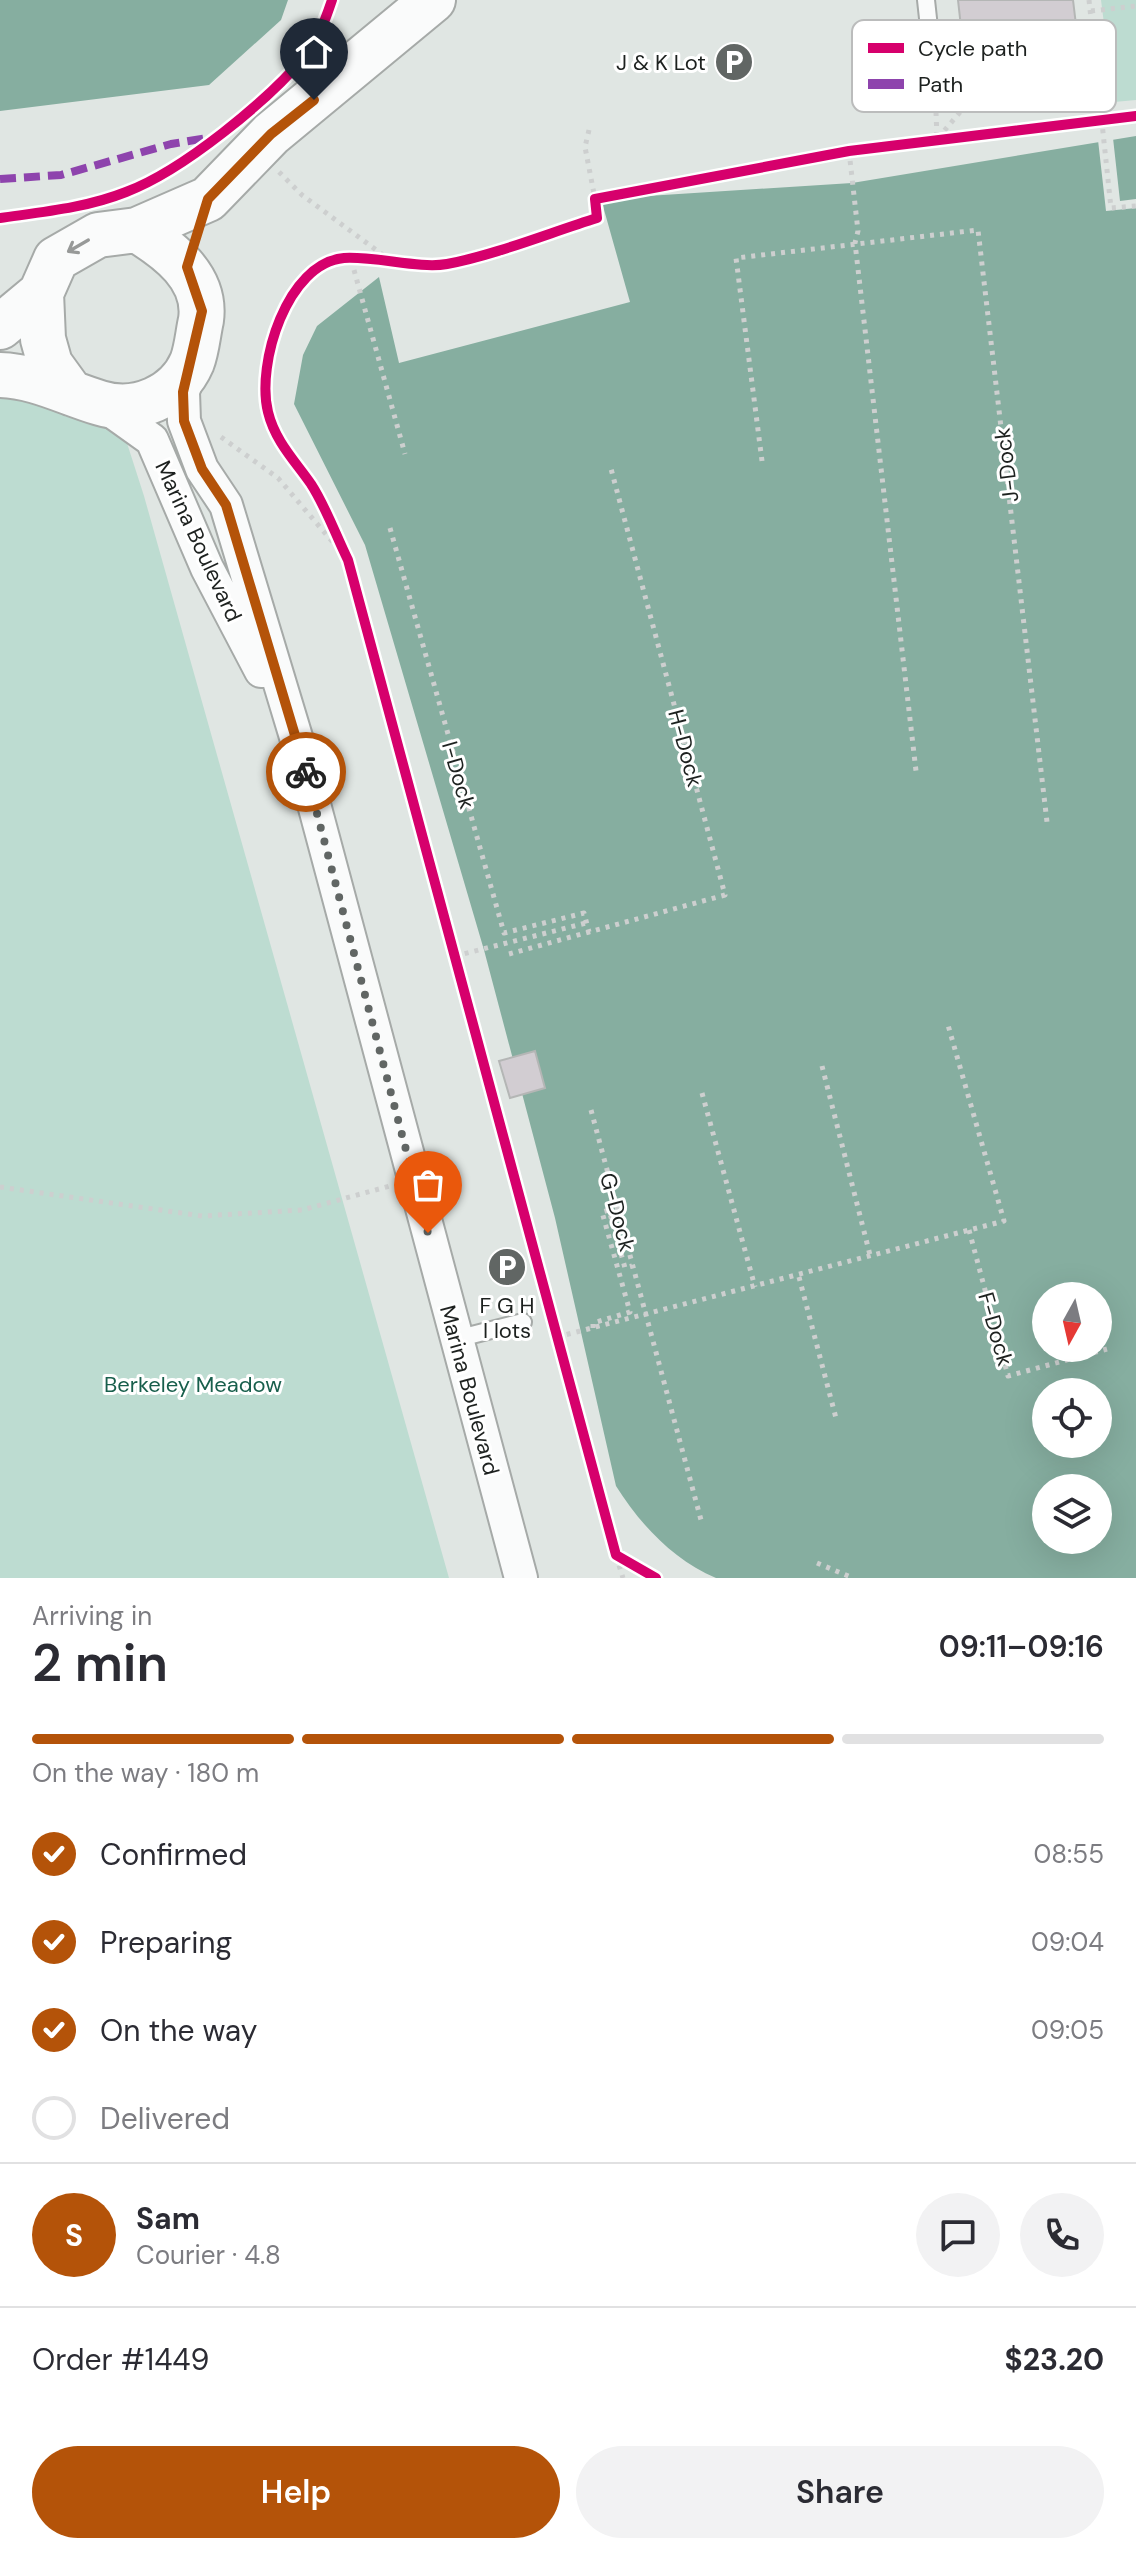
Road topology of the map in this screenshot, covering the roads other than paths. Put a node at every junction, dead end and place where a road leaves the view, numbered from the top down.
1 (433, 0) edge
2 (926, 0) edge
3 (928, 20) edge
4 (208, 199) junction
5 (137, 230) junction
6 (187, 267) junction
7 (41, 293) junction
8 (0, 327) edge
9 (192, 362) junction
10 (0, 375) edge
11 (87, 399) junction
12 (296, 737) junction
13 (523, 1322) dead end
14 (456, 1339) junction
15 (521, 1578) edge

1 - 4 street
2 - 3 lane
4 - 5 street
4 - 6 street
5 - 6 street
5 -> 7 street
6 - 9 street
7 - 8 street
7 - 11 street
9 - 11 street
9 - 12 street, Marina Boulevard
10 - 11 street
11 - 12 street, Marina Boulevard
12 - 14 street, Marina Boulevard
13 - 14 lane
14 - 15 street, Marina Boulevard

